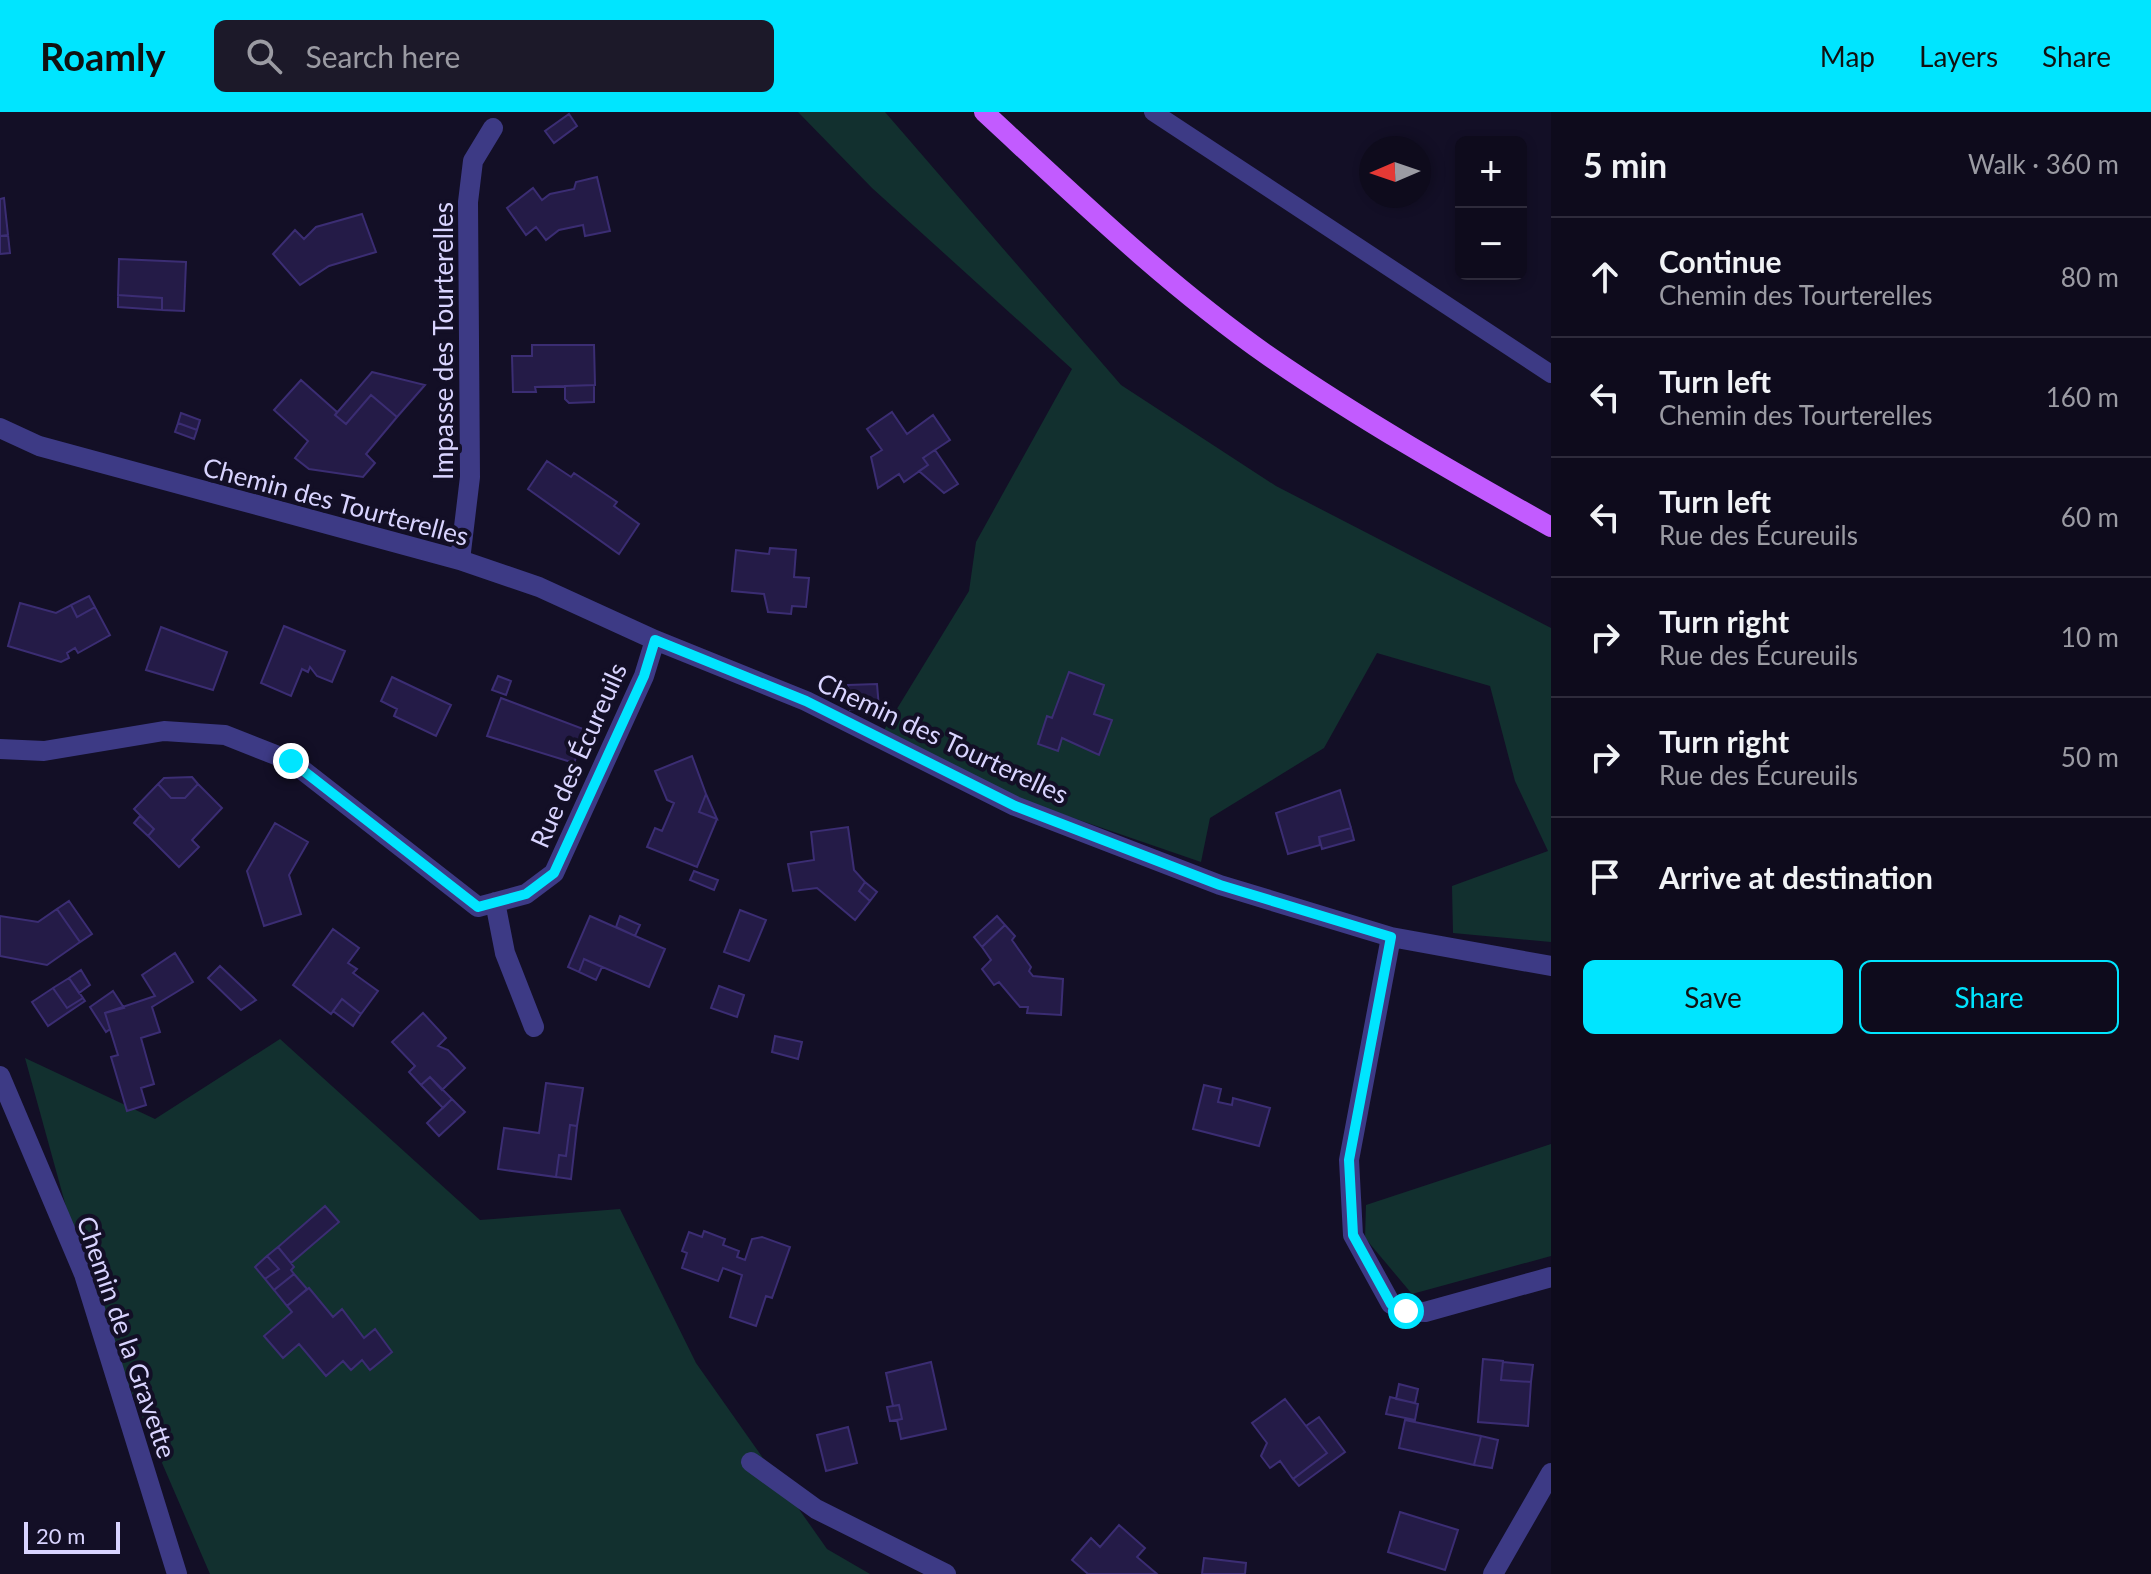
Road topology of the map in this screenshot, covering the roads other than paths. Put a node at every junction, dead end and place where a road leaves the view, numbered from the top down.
1 (984, 112) edge
2 (1153, 112) edge
3 (495, 120) edge
4 (1551, 374) edge
5 (0, 428) edge
6 (1551, 527) edge
7 (460, 560) junction
8 (655, 640) junction
9 (0, 749) edge
10 (495, 902) junction
11 (1391, 937) junction
12 (1551, 966) edge
13 (534, 1027) dead end
14 (0, 1076) edge
15 (1551, 1277) edge
16 (751, 1462) dead end
17 (1551, 1473) edge
18 (177, 1574) edge
19 (946, 1574) edge
20 (1493, 1574) edge

1 - 6 main road
2 - 4 lane
3 - 7 street, Impasse des Tourterelles
5 - 7 street, Chemin des Tourterelles
7 - 8 street, Chemin des Tourterelles
8 - 10 street, Rue des Écureuils
8 - 11 street, Chemin des Tourterelles
9 - 10 street
10 - 13 street
11 - 12 street, Chemin des Tourterelles
11 - 15 street
14 - 18 street, Chemin de la Gravette
16 - 19 street
17 - 20 street

